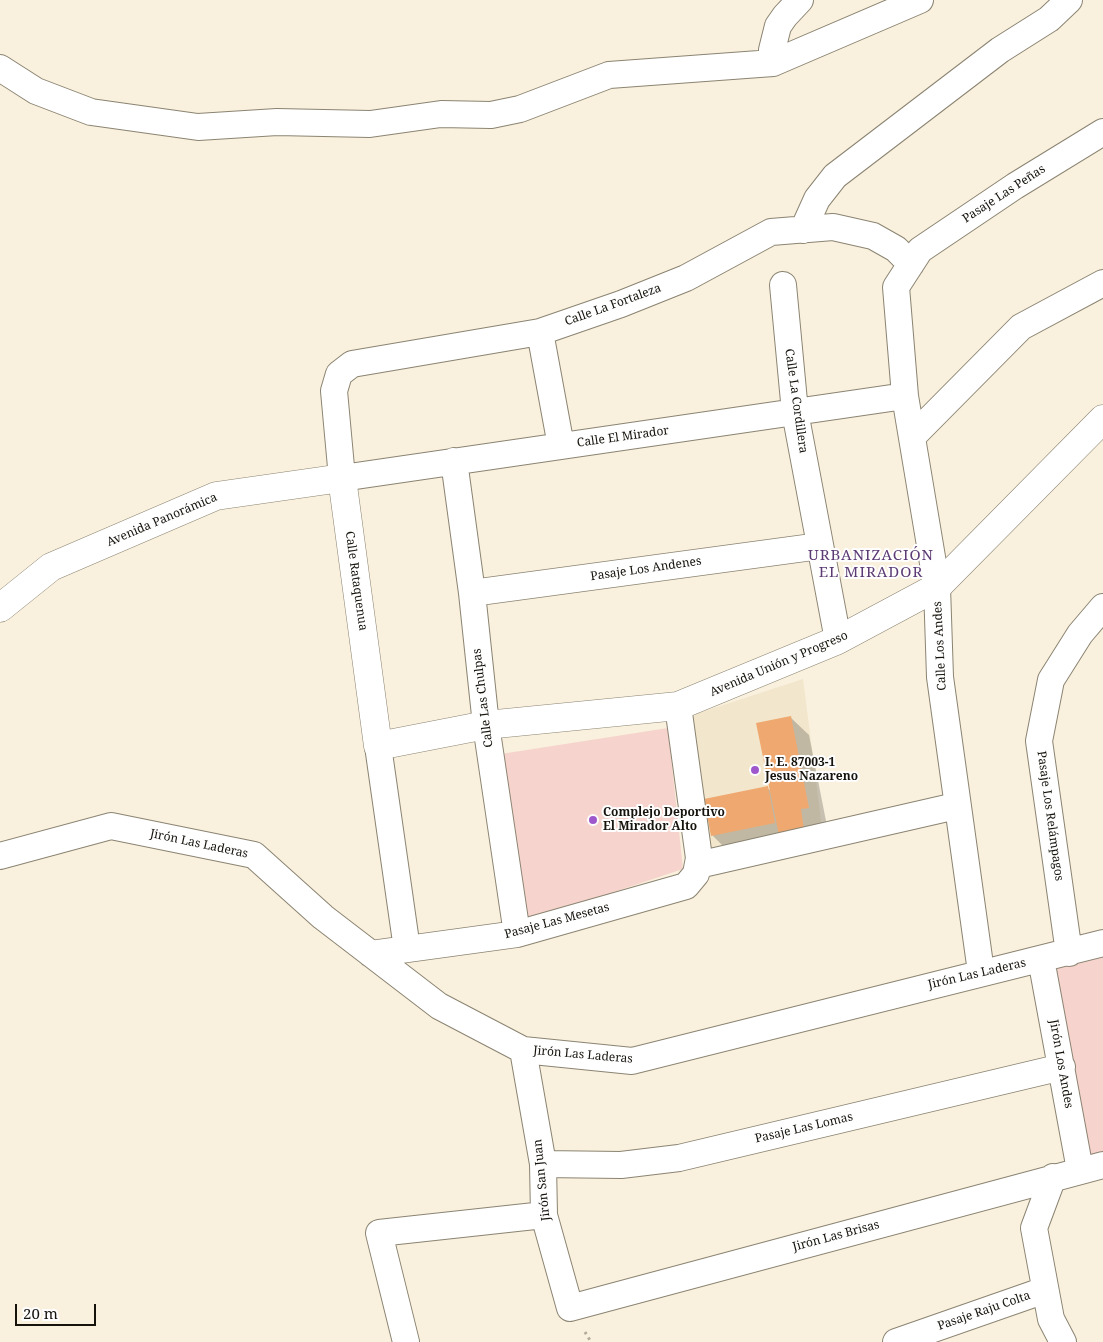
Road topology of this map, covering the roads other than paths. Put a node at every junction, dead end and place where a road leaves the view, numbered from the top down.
1 (800, 0) edge
2 (920, 0) edge
3 (1069, 0) edge
4 (773, 63) junction
5 (0, 68) edge
6 (1103, 132) edge
7 (803, 230) junction
8 (912, 264) junction
9 (1103, 283) edge
10 (783, 284) dead end
11 (540, 332) junction
12 (905, 396) junction
13 (795, 412) junction
14 (334, 415) joint
15 (1103, 419) edge
16 (912, 437) junction
17 (561, 446) junction
18 (454, 462) junction
19 (342, 478) junction
20 (820, 546) junction
21 (937, 587) junction
22 (472, 593) junction
23 (1103, 607) edge
24 (0, 608) edge
25 (838, 640) junction
26 (678, 706) junction
27 (486, 725) junction
28 (378, 746) junction
29 (956, 806) junction
30 (0, 856) edge
31 (698, 865) junction
32 (517, 934) junction
33 (1103, 943) edge
34 (407, 949) junction
35 (1069, 953) junction
36 (371, 954) junction
37 (1041, 959) junction
38 (981, 972) junction
39 (523, 1050) junction
40 (1062, 1067) junction
41 (543, 1164) junction
42 (1092, 1167) edge
43 (1053, 1177) junction
44 (544, 1215) junction
45 (1045, 1290) junction
46 (570, 1308) joint
47 (406, 1342) edge
48 (896, 1342) edge
49 (1063, 1342) edge

1 - 4 street
2 - 4 street
3 - 7 street
4 - 5 street
6 - 8 street, Pasaje Las Peñas
7 - 8 street, Calle La Fortaleza
7 - 11 street, Calle La Fortaleza
8 - 12 street, Calle Los Andes
9 - 16 street
10 - 13 street, Calle La Cordillera
11 - 14 street, Calle La Fortaleza
11 - 17 street
12 - 13 street, Calle El Mirador
12 - 16 street, Calle Los Andes
13 - 17 street, Calle El Mirador
13 - 20 street, Calle La Cordillera
14 - 19 street, Calle Rataquenua
15 - 21 main road, Avenida Unión y Progreso
16 - 21 street, Calle Los Andes
17 - 18 street, Calle El Mirador
18 - 19 street, Calle El Mirador
18 - 22 street, Calle Las Chulpas
19 - 24 main road, Avenida Panorámica
19 - 28 main road, Calle Rataquenua
20 - 22 street, Pasaje Los Andenes
20 - 25 street, Calle La Cordillera
21 - 25 main road, Avenida Unión y Progreso
21 - 29 street, Calle Los Andes
22 - 27 street, Calle Las Chulpas
23 - 35 street, Pasaje Los Relámpagos
25 - 26 main road, Avenida Unión y Progreso
26 - 27 main road, Avenida Unión y Progreso
26 - 31 street
27 - 28 main road, Avenida Unión y Progreso
27 - 32 street, Calle Las Chulpas
28 - 34 street
29 - 31 street
29 - 38 street, Calle Los Andes
30 - 36 street, Jirón Las Laderas
31 - 32 street, Pasaje Las Mesetas
32 - 34 street, Pasaje Las Mesetas
33 - 35 street, Jirón Las Laderas
34 - 36 street, Pasaje Las Mesetas
35 - 37 street, Jirón Las Laderas
36 - 39 street, Jirón Las Laderas
37 - 38 street, Jirón Las Laderas
37 - 40 street, Jirón Los Andes
38 - 39 street, Jirón Las Laderas
39 - 41 street, Jirón San Juan
40 - 41 street, Pasaje Las Lomas
40 - 42 street, Jirón Los Andes
41 - 44 street, Jirón San Juan
42 - 43 street, Jirón Las Brisas
43 - 45 street
43 - 46 street, Jirón Las Brisas
44 - 46 street, Jirón San Juan
44 - 47 street
45 - 48 street, Pasaje Raju Colta
45 - 49 street

